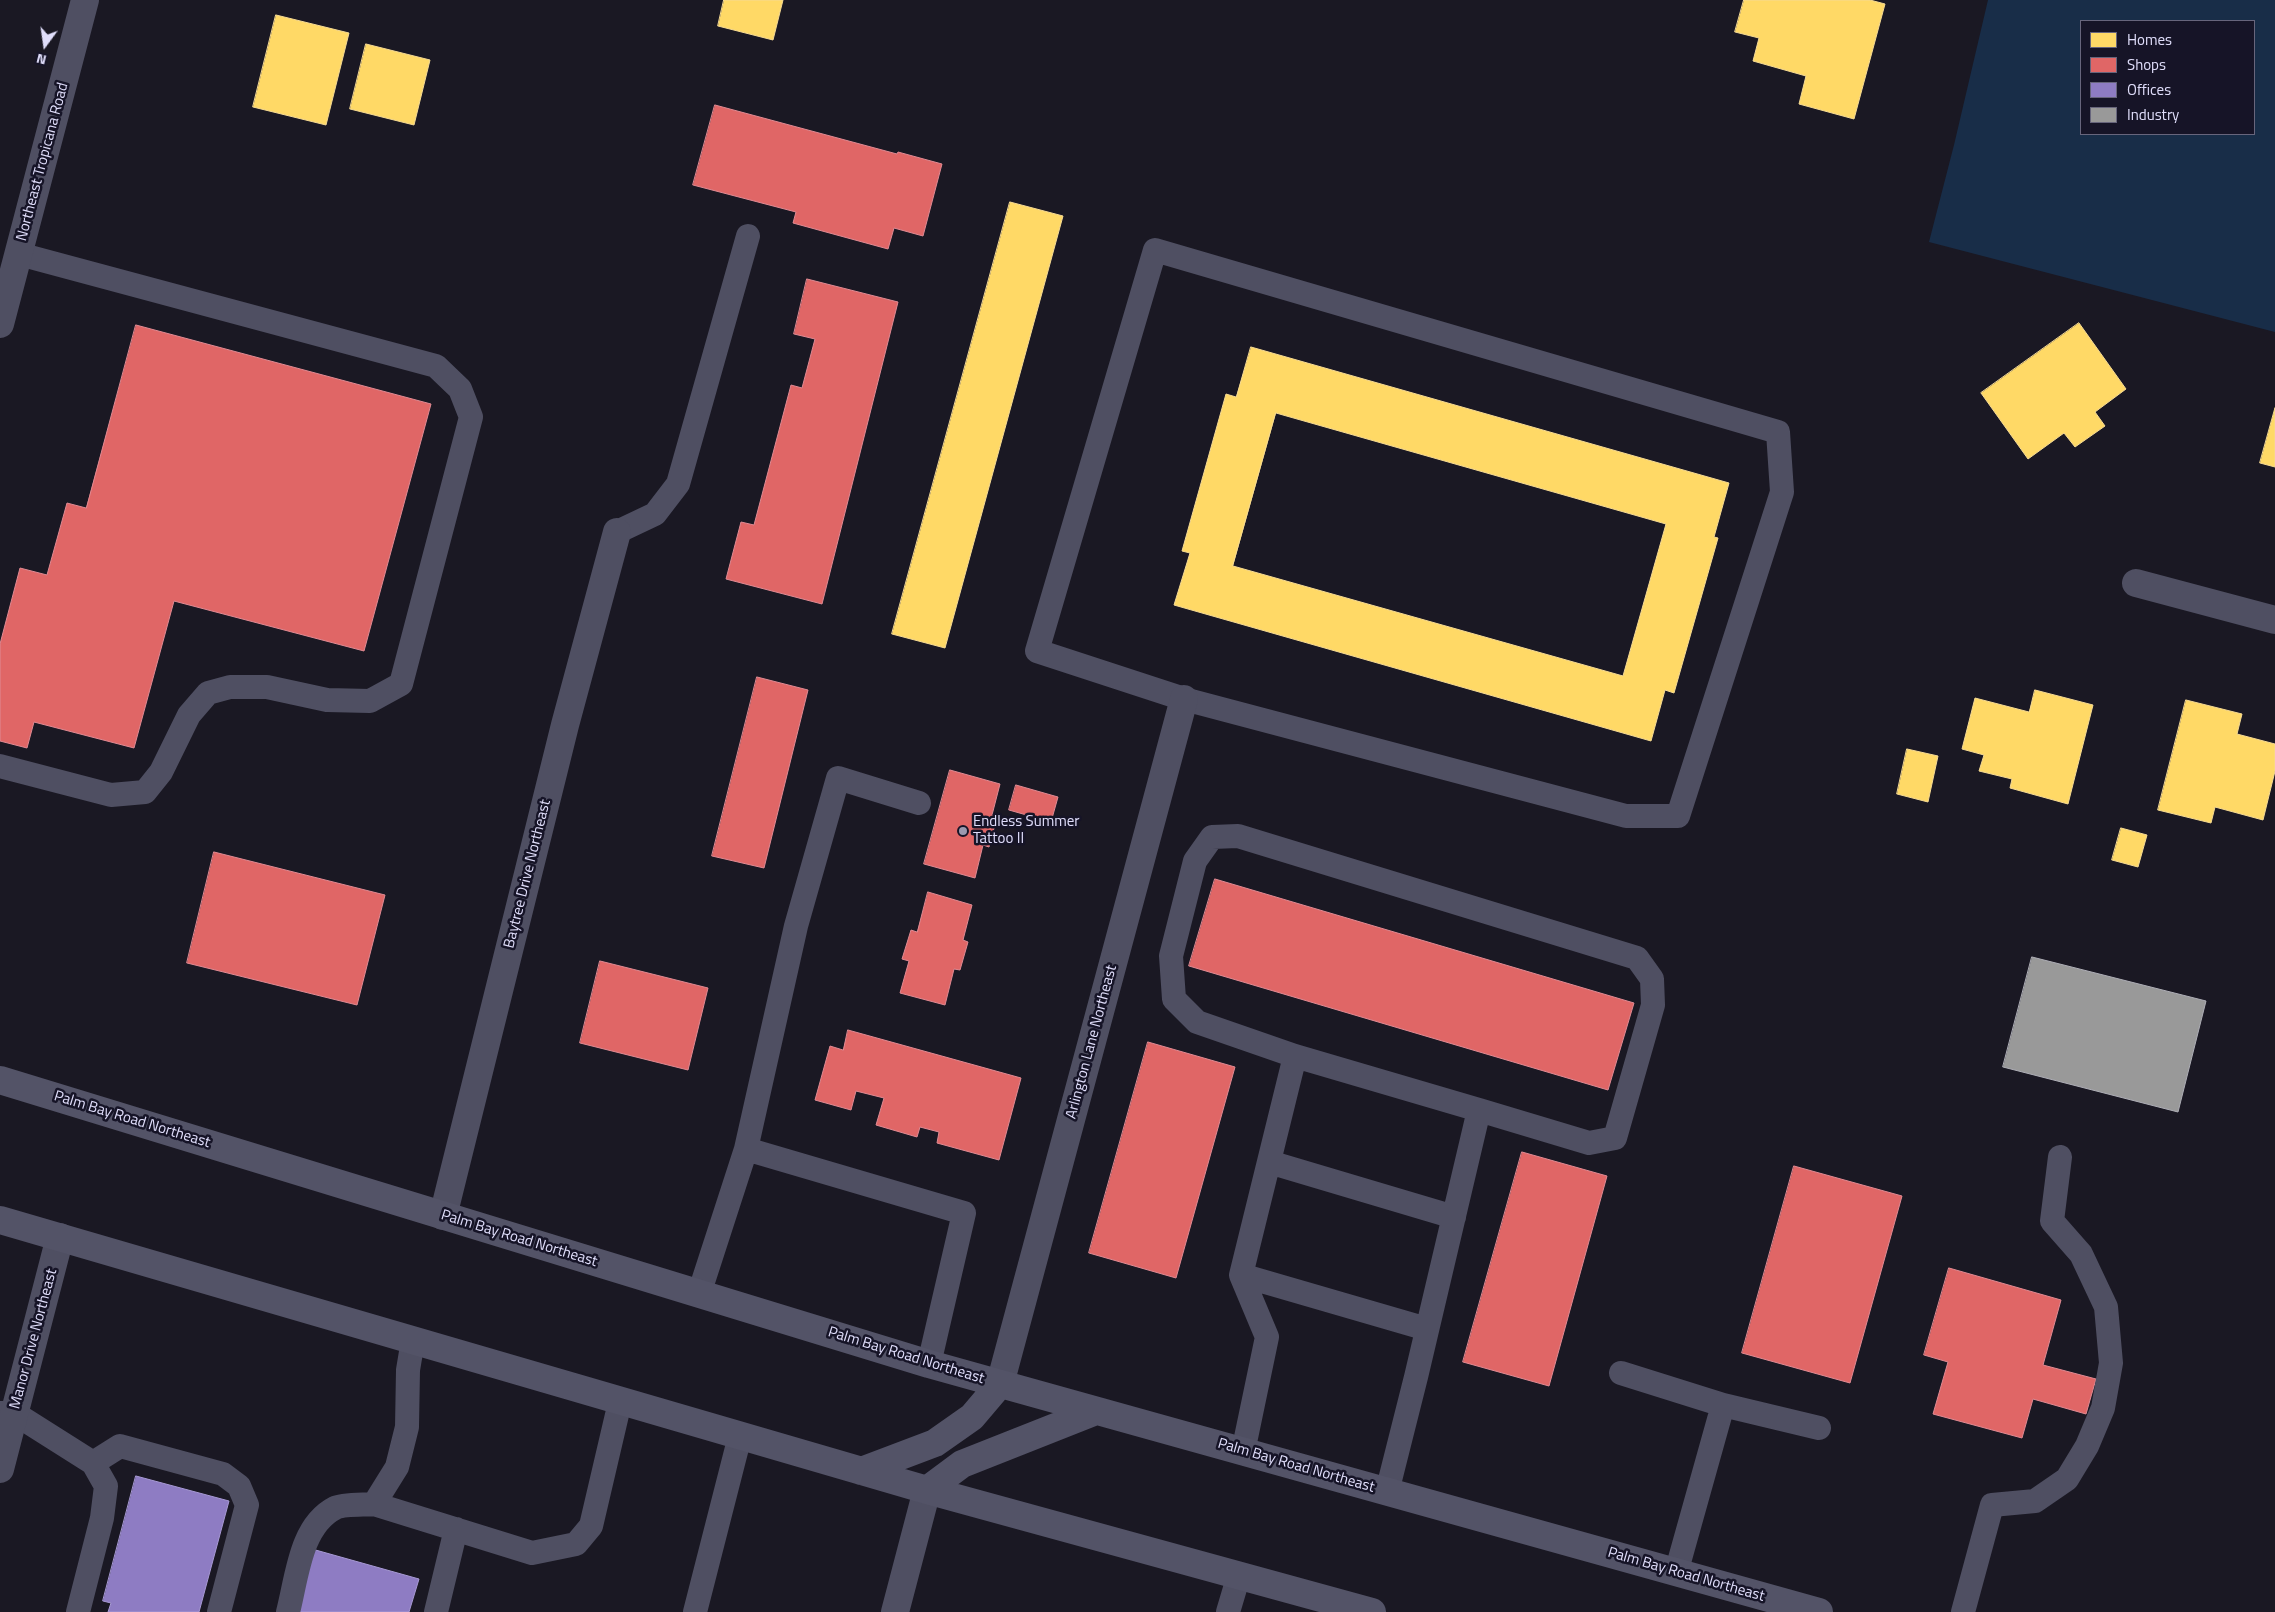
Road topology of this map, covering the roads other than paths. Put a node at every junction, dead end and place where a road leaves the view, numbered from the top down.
1 (85, 0) edge
2 (748, 236) dead end
3 (19, 254) junction
4 (0, 324) edge
5 (617, 532) joint
6 (2136, 583) dead end
7 (2275, 620) edge
8 (1184, 699) junction
9 (0, 766) edge
10 (919, 802) dead end
11 (1295, 1056) junction
12 (0, 1080) edge
13 (1479, 1110) junction
14 (746, 1149) junction
15 (2060, 1157) dead end
16 (1269, 1162) junction
17 (443, 1216) junction
18 (1454, 1217) junction
19 (0, 1220) edge
20 (60, 1237) junction
21 (1241, 1276) junction
22 (699, 1294) junction
23 (1427, 1329) junction
24 (413, 1340) junction
25 (928, 1364) junction
26 (1621, 1373) dead end
27 (1000, 1384) junction
28 (620, 1402) junction
29 (1724, 1405) junction
30 (1096, 1411) junction
31 (7, 1413) edge
32 (1819, 1428) dead end
33 (740, 1436) junction
34 (1243, 1452) junction
35 (93, 1463) junction
36 (0, 1469) edge
37 (861, 1471) junction
38 (927, 1490) junction
39 (1386, 1492) junction
40 (374, 1504) junction
41 (456, 1529) junction
42 (1676, 1573) junction
43 (1239, 1575) junction
44 (78, 1612) edge
45 (219, 1612) edge
46 (288, 1612) edge
47 (436, 1612) edge
48 (695, 1612) edge
49 (894, 1612) edge
50 (1228, 1612) edge
51 (1372, 1612) edge
52 (1819, 1612) edge
53 (1963, 1612) edge

1 - 3 street, Northeast Tropicana Road
2 - 5 lane
3 - 4 street, Northeast Tropicana Road
3 - 9 lane
5 - 17 street, Baytree Drive Northeast
6 - 7 street
8 - 8 lane
8 - 27 street, Arlington Lane Northeast
10 - 14 lane
11 - 13 lane
11 - 13 lane
11 - 16 lane
12 - 17 main road, Palm Bay Road Northeast
13 - 18 lane
14 - 22 lane
14 - 25 lane
15 - 53 lane
16 - 18 lane
16 - 21 lane
17 - 22 main road, Palm Bay Road Northeast
18 - 23 lane
19 - 20 main road
20 - 24 main road
20 - 31 street, Manor Drive Northeast
21 - 23 lane
21 - 34 lane
22 - 25 main road, Palm Bay Road Northeast
23 - 39 lane
24 - 28 main road
24 - 40 lane
25 - 27 main road, Palm Bay Road Northeast
26 - 29 lane
27 - 30 main road, Palm Bay Road Northeast
27 - 37 main road
28 - 33 main road
28 - 41 lane
29 - 32 lane
29 - 42 lane
30 - 34 main road, Palm Bay Road Northeast
30 - 38 main road
31 - 35 lane
31 - 36 street, Manor Drive Northeast
33 - 37 main road
33 - 48 lane
34 - 39 main road, Palm Bay Road Northeast
35 - 44 lane
35 - 45 lane
37 - 38 main road
38 - 43 main road
38 - 49 street
39 - 42 main road, Palm Bay Road Northeast
40 - 41 lane
40 - 46 lane
41 - 47 lane
42 - 52 main road, Palm Bay Road Northeast
43 - 50 lane
43 - 51 main road

